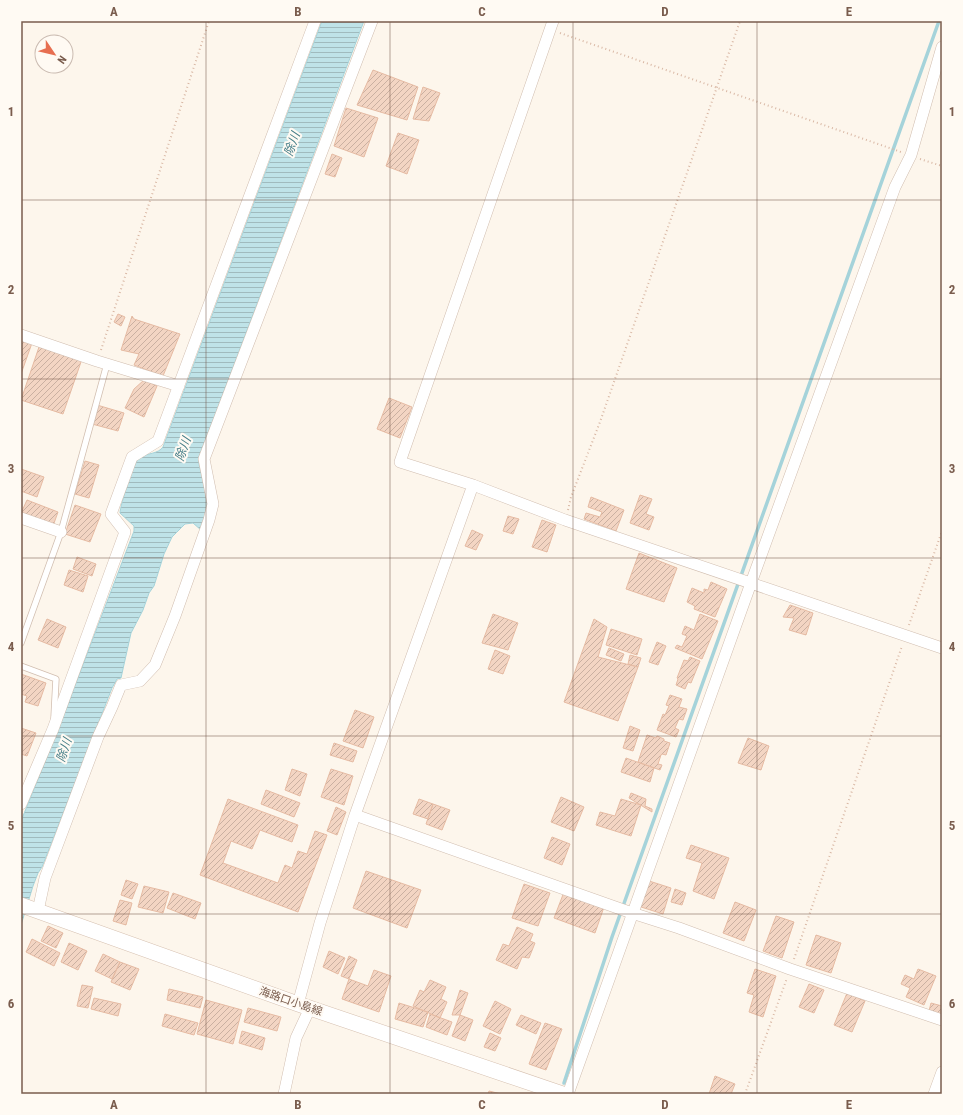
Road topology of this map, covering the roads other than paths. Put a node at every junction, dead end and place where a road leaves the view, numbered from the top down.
1 (315, 21) edge
2 (372, 21) edge
3 (552, 25) edge
4 (942, 47) edge
5 (21, 335) edge
6 (102, 363) junction
7 (179, 386) junction
8 (472, 486) junction
9 (21, 518) edge
10 (60, 532) junction
11 (751, 583) junction
12 (21, 643) edge
13 (942, 648) edge
14 (21, 666) edge
15 (53, 729) junction
16 (21, 804) edge
17 (356, 815) junction
18 (21, 905) edge
19 (38, 911) junction
20 (632, 913) junction
21 (304, 1006) junction
22 (942, 1020) edge
23 (942, 1072) edge
24 (542, 1090) edge
25 (284, 1094) edge
26 (563, 1094) edge
27 (568, 1094) edge
28 (934, 1094) edge

1 - 7 street
2 - 19 street
3 - 8 street
4 - 11 street
5 - 6 street
6 - 7 street
6 - 10 lane
7 - 15 street
8 - 11 street
8 - 17 street
9 - 10 street
10 - 12 lane
11 - 13 street
11 - 20 street
14 - 15 lane
15 - 16 street
17 - 20 street
17 - 21 street
18 - 19 main road, 海路口小島線
19 - 21 main road, 海路口小島線
20 - 22 street
20 - 27 street
21 - 24 main road, 海路口小島線
21 - 25 street
23 - 28 street
24 - 26 main road, 海路口小島線

